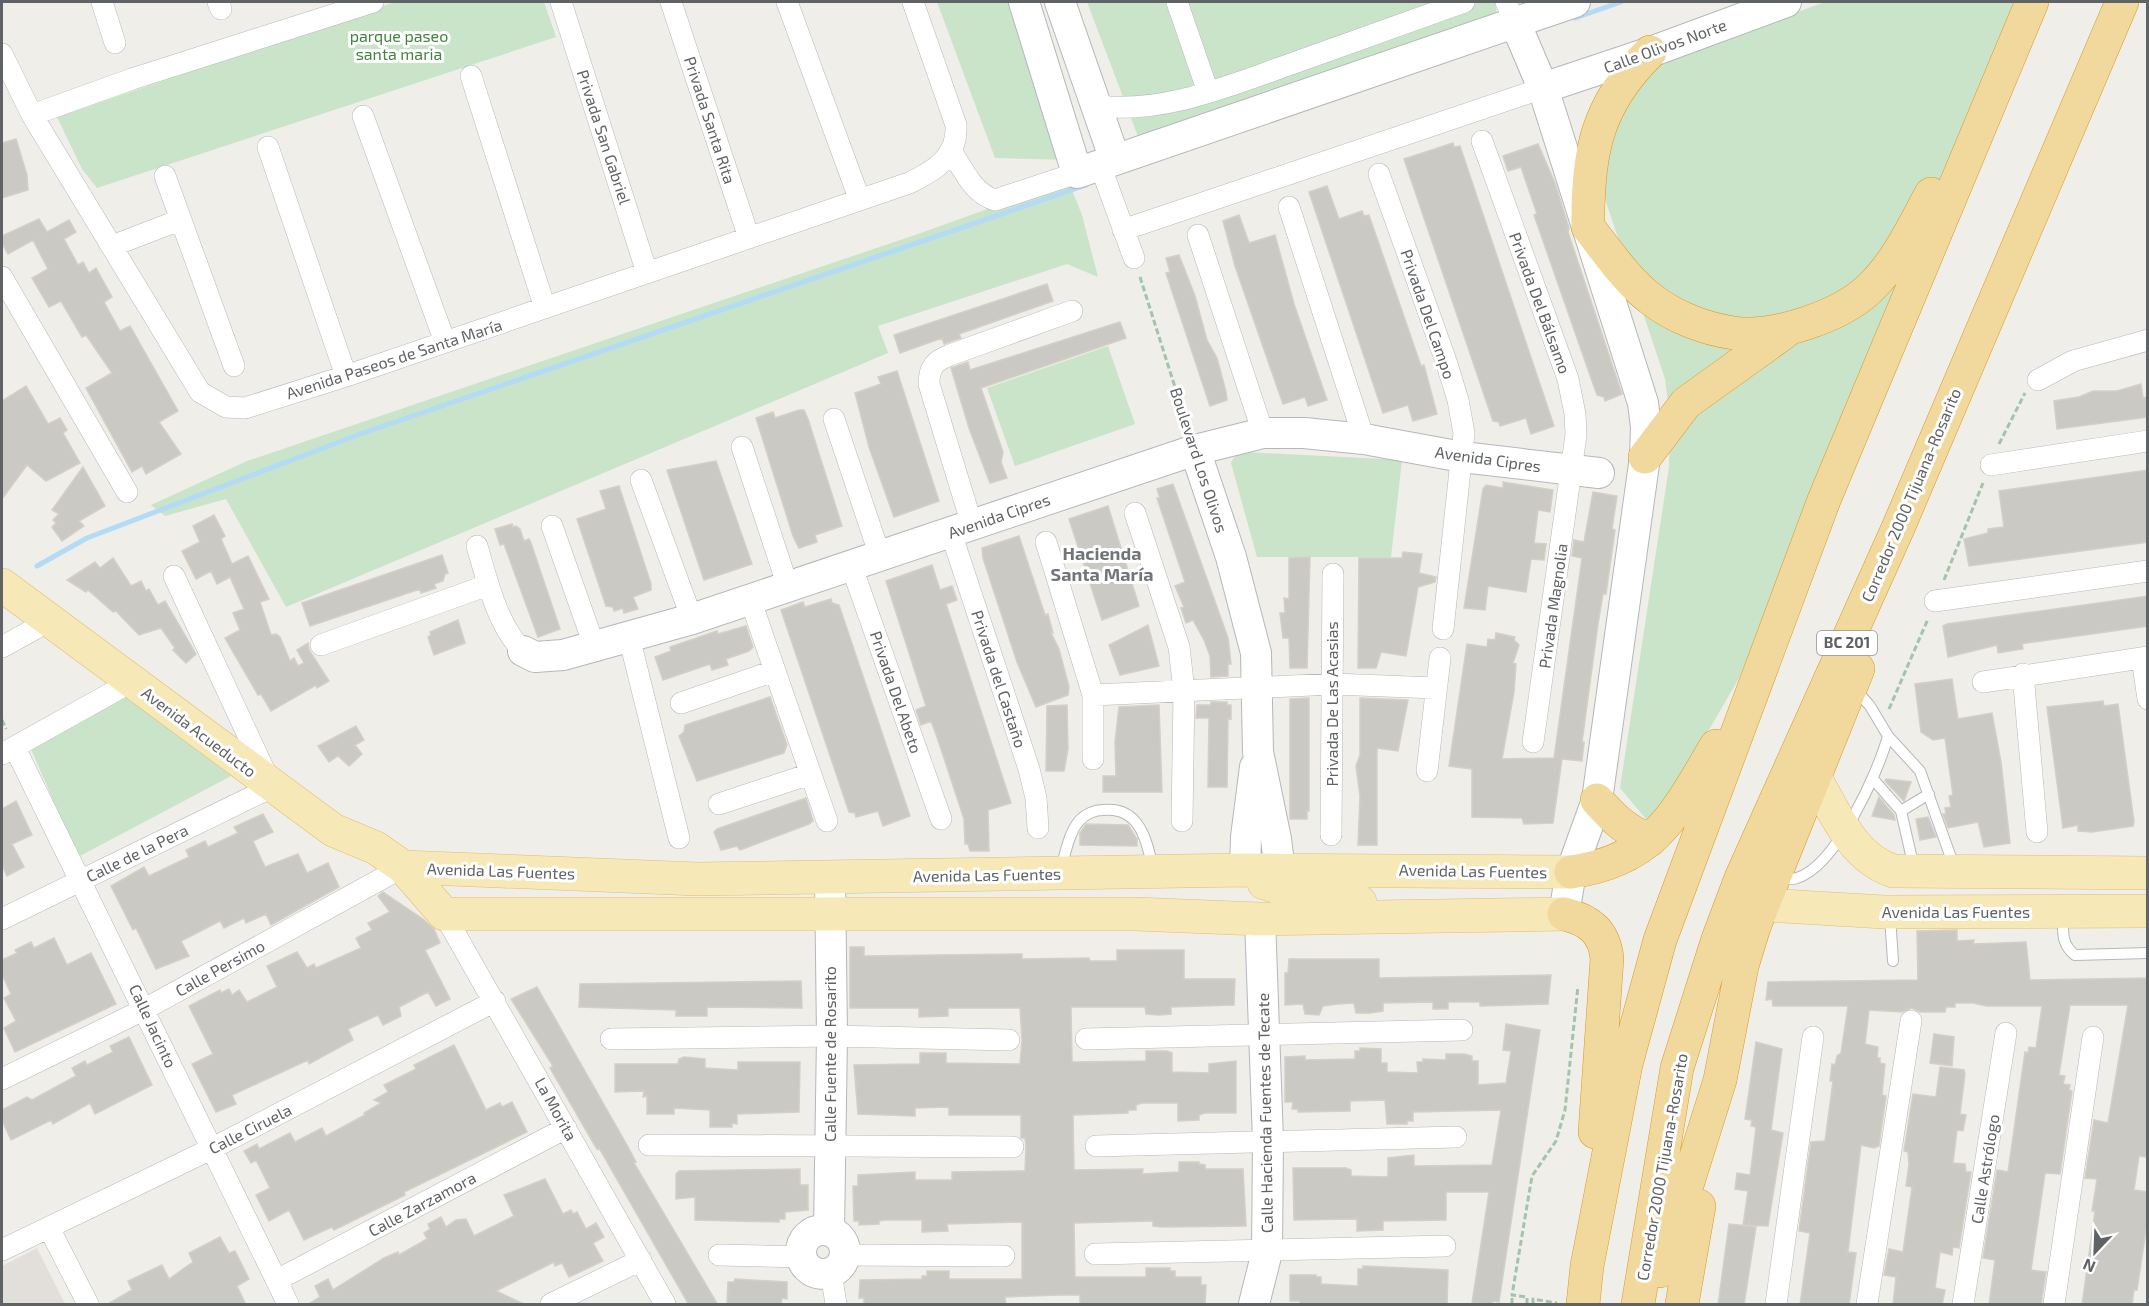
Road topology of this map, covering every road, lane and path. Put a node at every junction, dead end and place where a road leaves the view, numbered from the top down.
1 (102, 2) edge
2 (373, 2) edge
3 (561, 2) edge
4 (671, 2) edge
5 (787, 2) edge
6 (913, 2) edge
7 (1024, 2) edge
8 (1060, 2) edge
9 (1177, 2) edge
10 (1464, 2) edge
11 (1575, 2) edge
12 (1786, 2) edge
13 (2122, 2) edge
14 (2028, 11) edge
15 (1513, 18) edge
16 (115, 43) dead end
17 (1650, 52) junction
18 (2, 54) edge
19 (471, 76) dead end
20 (1539, 78) junction
21 (1208, 92) junction
22 (1096, 106) junction
23 (32, 115) junction
24 (363, 116) dead end
25 (1482, 141) dead end
26 (268, 147) dead end
27 (952, 152) junction
28 (1099, 168) junction
29 (1379, 174) dead end
30 (165, 176) dead end
31 (858, 198) junction
32 (1289, 207) dead end
33 (180, 220) junction
34 (1120, 222) junction
35 (1588, 227) junction
36 (1198, 235) dead end
37 (749, 238) junction
38 (112, 246) junction
39 (1134, 258) joint
40 (647, 273) junction
41 (2, 277) edge
42 (545, 308) junction
43 (1072, 311) dead end
44 (1794, 326) junction
45 (2148, 340) edge
46 (445, 342) junction
47 (234, 366) dead end
48 (346, 376) junction
49 (2038, 380) joint
50 (834, 420) dead end
51 (1263, 433) junction
52 (1364, 439) junction
53 (2148, 441) edge
54 (742, 447) dead end
55 (1195, 450) junction
56 (1462, 457) junction
57 (1645, 457) junction
58 (1991, 465) junction
59 (1585, 471) junction
60 (641, 480) dead end
61 (127, 492) dead end
62 (1135, 513) dead end
63 (552, 526) dead end
64 (1898, 528) junction
65 (961, 529) junction
66 (1047, 542) dead end
67 (477, 546) dead end
68 (880, 556) junction
69 (851, 565) junction
70 (2148, 571) edge
71 (1333, 574) dead end
72 (174, 576) dead end
73 (2, 585) edge
74 (488, 585) junction
75 (788, 587) junction
76 (750, 599) junction
77 (1935, 601) junction
78 (692, 619) junction
79 (49, 621) junction
80 (1443, 630) dead end
81 (628, 638) junction
82 (321, 645) dead end
83 (2, 647) edge
84 (595, 648) junction
85 (523, 651) joint
86 (2145, 657) edge
87 (1440, 658) dead end
88 (774, 671) junction
89 (2023, 674) junction
90 (1759, 675) junction
91 (131, 682) junction
92 (1983, 682) dead end
93 (1333, 684) junction
94 (1851, 685) junction
95 (1256, 687) junction
96 (1436, 688) junction
97 (1184, 691) junction
98 (1093, 694) junction
99 (2148, 699) edge
100 (681, 703) dead end
101 (1882, 725) junction
102 (1888, 736) junction
103 (1533, 742) dead end
104 (8, 751) edge
105 (1093, 759) dead end
106 (1427, 771) dead end
107 (810, 774) junction
108 (1815, 778) junction
109 (1873, 779) junction
110 (272, 787) junction
111 (1929, 794) junction
112 (1597, 800) junction
113 (718, 804) dead end
114 (1901, 811) junction
115 (941, 819) dead end
116 (827, 821) dead end
117 (1182, 821) dead end
118 (1038, 828) dead end
119 (1844, 830) junction
120 (2037, 832) dead end
121 (1331, 835) dead end
122 (679, 838) dead end
123 (1650, 840) junction
124 (403, 867) junction
125 (1571, 872) junction
126 (1914, 872) junction
127 (1956, 872) junction
128 (1154, 873) junction
129 (2148, 873) edge
130 (1059, 874) junction
131 (1265, 875) junction
132 (830, 877) junction
133 (82, 880) junction
134 (1769, 892) junction
135 (2148, 911) edge
136 (1890, 912) junction
137 (2063, 912) junction
138 (444, 914) junction
139 (1135, 914) junction
140 (1564, 914) junction
141 (831, 915) junction
142 (1415, 915) junction
143 (1260, 919) junction
144 (2, 920) edge
145 (2148, 953) edge
146 (1893, 961) dead end
147 (1578, 985) dead end
148 (495, 1001) junction
149 (145, 1009) junction
150 (1911, 1021) dead end
151 (1462, 1030) dead end
152 (2006, 1033) dead end
153 (1263, 1035) junction
154 (832, 1036) junction
155 (1813, 1036) dead end
156 (2093, 1037) dead end
157 (611, 1039) dead end
158 (1086, 1039) dead end
159 (1009, 1040) dead end
160 (2, 1079) edge
161 (1720, 1080) junction
162 (567, 1128) junction
163 (1456, 1137) dead end
164 (1268, 1142) junction
165 (649, 1145) dead end
166 (830, 1146) junction
167 (1096, 1146) dead end
168 (1012, 1147) dead end
169 (211, 1149) junction
170 (49, 1227) junction
171 (1445, 1246) dead end
172 (2, 1250) edge
173 (1268, 1252) junction
174 (835, 1253) junction
175 (1095, 1254) dead end
176 (719, 1255) dead end
177 (1004, 1256) dead end
178 (801, 1257) joint
179 (641, 1260) junction
180 (277, 1280) junction
181 (1512, 1295) junction
182 (1578, 1300) edge
183 (88, 1305) edge
184 (288, 1305) edge
185 (551, 1305) edge
186 (665, 1305) edge
187 (836, 1305) edge
188 (1254, 1305) edge
189 (1512, 1305) edge
190 (1527, 1305) edge
191 (1533, 1305) edge
192 (1638, 1305) edge
193 (1649, 1305) edge
194 (1682, 1305) edge
195 (1776, 1305) edge
196 (1867, 1305) edge
197 (1963, 1305) edge
198 (2054, 1305) edge

1 - 16 street
2 - 23 street
3 - 40 street, Privada San Gabriel
4 - 37 street, Privada Santa Rita
5 - 31 street
6 - 27 street
7 - 28 street
8 - 22 street
9 - 21 street
10 - 21 street
11 - 15 street
12 - 17 street, Calle Olivos Norte
13 - 64 highway, Corredor 2000 Tijuana-Rosarito / BC 201
14 - 44 highway
14 - 90 highway
15 - 20 street
15 - 28 street
17 - 20 street, Calle Olivos Norte
17 - 35 highway
18 - 23 street, Avenida Paseos de Santa María
19 - 42 street
20 - 34 street
20 - 35 street
21 - 22 street
22 - 28 street
23 - 38 street, Avenida Paseos de Santa María
24 - 46 street
25 - 59 street, Privada Del Bálsamo
26 - 48 street
27 - 28 street
27 - 31 street, Avenida Paseos de Santa María
28 - 34 street
29 - 56 street, Privada Del Campo
30 - 33 street
31 - 37 street, Avenida Paseos de Santa María
32 - 52 street
33 - 38 street
33 - 47 street
34 - 39 street
35 - 44 highway
35 - 57 street
36 - 51 street
37 - 40 street, Avenida Paseos de Santa María
38 - 48 street, Avenida Paseos de Santa María
39 - 55 path, Boulevard Los Olivos
40 - 42 street, Avenida Paseos de Santa María
41 - 61 street
42 - 46 street, Avenida Paseos de Santa María
43 - 65 street, Privada del Castaño
44 - 57 highway
45 - 49 street
46 - 48 street, Avenida Paseos de Santa María
49 - 58 path
50 - 68 street
51 - 52 street, Avenida Cipres
51 - 55 street, Avenida Cipres
52 - 56 street, Avenida Cipres
53 - 58 street
54 - 75 street
55 - 65 street, Avenida Cipres
55 - 95 street, Boulevard Los Olivos
56 - 59 street, Avenida Cipres
56 - 80 street, Privada Del Campo
57 - 112 street
58 - 77 path
59 - 103 street, Privada Magnolia
60 - 78 street
62 - 97 street
63 - 84 street
64 - 94 highway
64 - 192 highway, Corredor 2000 Tijuana-Rosarito / BC 201
65 - 68 street, Avenida Cipres
65 - 118 street, Privada del Castaño
66 - 98 street
67 - 74 street, Avenida Cipres
68 - 69 street, Avenida Cipres
69 - 75 street, Avenida Cipres
69 - 115 street, Privada Del Abeto
70 - 77 street
71 - 93 street, Privada De Las Acasias
72 - 110 street
73 - 79 main road, Avenida Acueducto
74 - 82 street
74 - 85 street, Avenida Cipres
75 - 76 street, Avenida Cipres
76 - 78 street, Avenida Cipres
76 - 88 street
77 - 101 path
78 - 81 street, Avenida Cipres
79 - 83 street
79 - 91 main road, Avenida Acueducto
81 - 84 street, Avenida Cipres
81 - 122 street
84 - 85 street, Avenida Cipres
86 - 89 street
86 - 99 street
87 - 96 street
88 - 100 street
88 - 107 street
89 - 92 street
89 - 120 street
90 - 123 highway
90 - 182 highway
91 - 104 street
91 - 110 main road, Avenida Acueducto
93 - 95 street
93 - 96 street
93 - 121 street, Privada De Las Acasias
94 - 101 lane
94 - 108 highway
95 - 97 street
95 - 131 street, Boulevard Los Olivos
96 - 106 street
97 - 98 street
97 - 117 street
98 - 105 street
101 - 102 lane
102 - 109 lane
102 - 111 lane
104 - 133 street, Calle Jacinto
107 - 113 street
107 - 116 street
108 - 119 main road
108 - 134 highway
109 - 114 lane
109 - 119 lane
110 - 124 main road, Avenida Acueducto
110 - 133 street, Calle de la Pera
111 - 114 lane
111 - 127 lane
112 - 123 highway
112 - 125 street
114 - 126 lane
119 - 126 main road
119 - 134 lane
123 - 125 highway
124 - 132 main road, Avenida Las Fuentes
124 - 138 main road, Avenida Acueducto
124 - 149 street, Calle Persimo
125 - 131 main road, Avenida Las Fuentes
125 - 140 street
126 - 127 main road
127 - 129 main road
128 - 130 main road, Avenida Las Fuentes
128 - 130 lane
128 - 131 main road, Avenida Las Fuentes
130 - 132 main road, Avenida Las Fuentes
131 - 139 main road
131 - 142 main road
132 - 141 street, Calle Fuente de Rosarito
133 - 144 street, Calle de la Pera
133 - 149 street, Calle Jacinto
134 - 136 main road, Avenida Las Fuentes
134 - 161 highway
135 - 137 main road, Avenida Las Fuentes
136 - 137 main road, Avenida Las Fuentes
136 - 146 lane
137 - 145 lane
138 - 141 main road
138 - 148 street, La Morita
139 - 141 main road
139 - 143 main road
140 - 142 main road
140 - 182 highway
141 - 154 street, Calle Fuente de Rosarito
142 - 143 main road
143 - 153 street, Calle Hacienda Fuentes de Tecate
147 - 181 path
148 - 162 street, La Morita
148 - 169 street, Calle Ciruela
149 - 160 street, Calle Persimo
149 - 169 street, Calle Jacinto
150 - 196 street
151 - 153 street
152 - 197 street, Calle Astrólogo
153 - 158 street
153 - 164 street, Calle Hacienda Fuentes de Tecate
154 - 157 street
154 - 159 street
154 - 166 street, Calle Fuente de Rosarito
155 - 195 street
156 - 198 street
161 - 193 highway
161 - 194 highway
162 - 179 street, La Morita
162 - 180 street, Calle Zarzamora
163 - 164 street
164 - 167 street
164 - 173 street, Calle Hacienda Fuentes de Tecate
165 - 166 street
166 - 168 street
166 - 174 street, Calle Fuente de Rosarito
169 - 170 street, Calle Ciruela
169 - 180 street, Calle Jacinto
170 - 172 street, Calle Ciruela
170 - 183 street
171 - 173 street
173 - 175 street
173 - 188 street, Calle Hacienda Fuentes de Tecate
174 - 177 street
174 - 178 street
174 - 187 street
176 - 178 street
179 - 185 street
179 - 186 street, La Morita
180 - 184 street, Calle Jacinto
181 - 189 path
181 - 190 path
182 - 191 path

